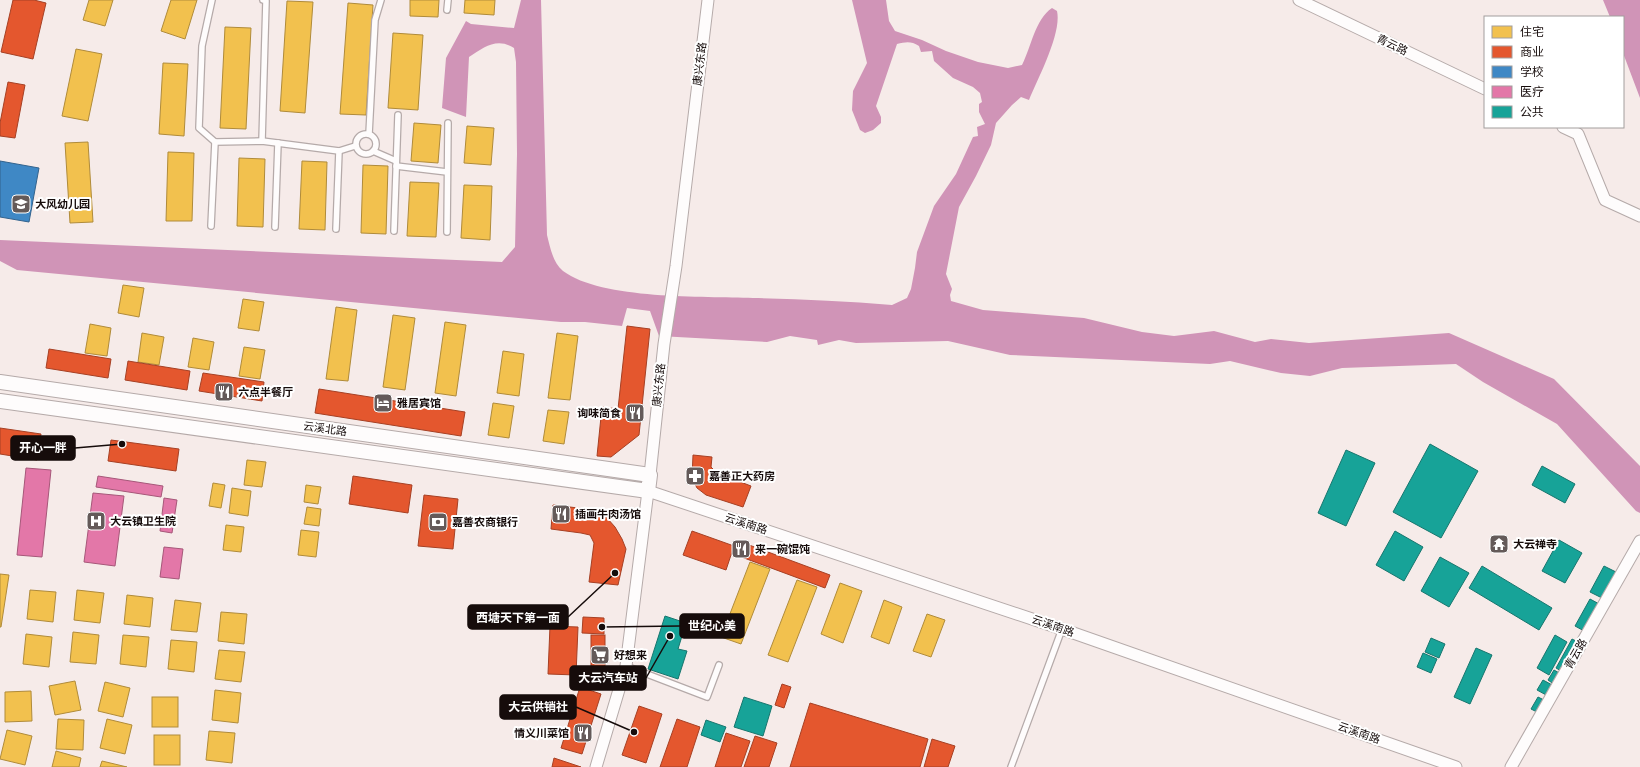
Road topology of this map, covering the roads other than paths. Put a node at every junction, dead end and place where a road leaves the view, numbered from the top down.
1 (212, 0) edge
2 (263, 0) edge
3 (381, 0) edge
4 (448, 0) edge
5 (708, 0) edge
6 (1299, 0) edge
7 (447, 10) dead end
8 (1484, 90) edge
9 (398, 115) dead end
10 (448, 123) dead end
11 (1565, 128) edge
12 (369, 134) junction
13 (262, 141) junction
14 (215, 142) junction
15 (278, 143) junction
16 (355, 146) junction
17 (339, 151) junction
18 (373, 151) junction
19 (396, 163) junction
20 (447, 172) junction
21 (1640, 216) edge
22 (211, 226) dead end
23 (275, 227) dead end
24 (336, 229) dead end
25 (394, 231) dead end
26 (447, 232) dead end
27 (0, 382) edge
28 (0, 401) edge
29 (650, 475) junction
30 (648, 491) junction
31 (1640, 541) edge
32 (1062, 629) junction
33 (719, 665) dead end
34 (626, 666) junction
35 (596, 767) edge
36 (1011, 767) edge
37 (1456, 767) edge
38 (1512, 767) edge

1 - 14 lane
2 - 13 lane
3 - 12 lane
4 - 7 lane
5 - 29 street, 康兴东路
6 - 8 street, 青云路
9 - 19 lane
10 - 20 lane
11 - 21 street
12 - 16 lane
12 - 18 lane
13 - 14 lane
13 - 15 lane
14 - 22 lane
15 - 17 lane
15 - 23 lane
16 - 17 lane
16 - 18 lane
17 - 24 lane
18 - 19 lane
19 - 20 lane
19 - 25 lane
20 - 26 lane
27 - 29 street, 云溪北路
28 - 30 street, 云溪北路
29 - 30 street, 康兴东路
30 - 32 street, 云溪南路
30 - 34 street, 康兴东路
31 - 38 street, 青云路
32 - 36 lane
32 - 37 street, 云溪南路
33 - 34 lane
34 - 35 street, 康兴东路

